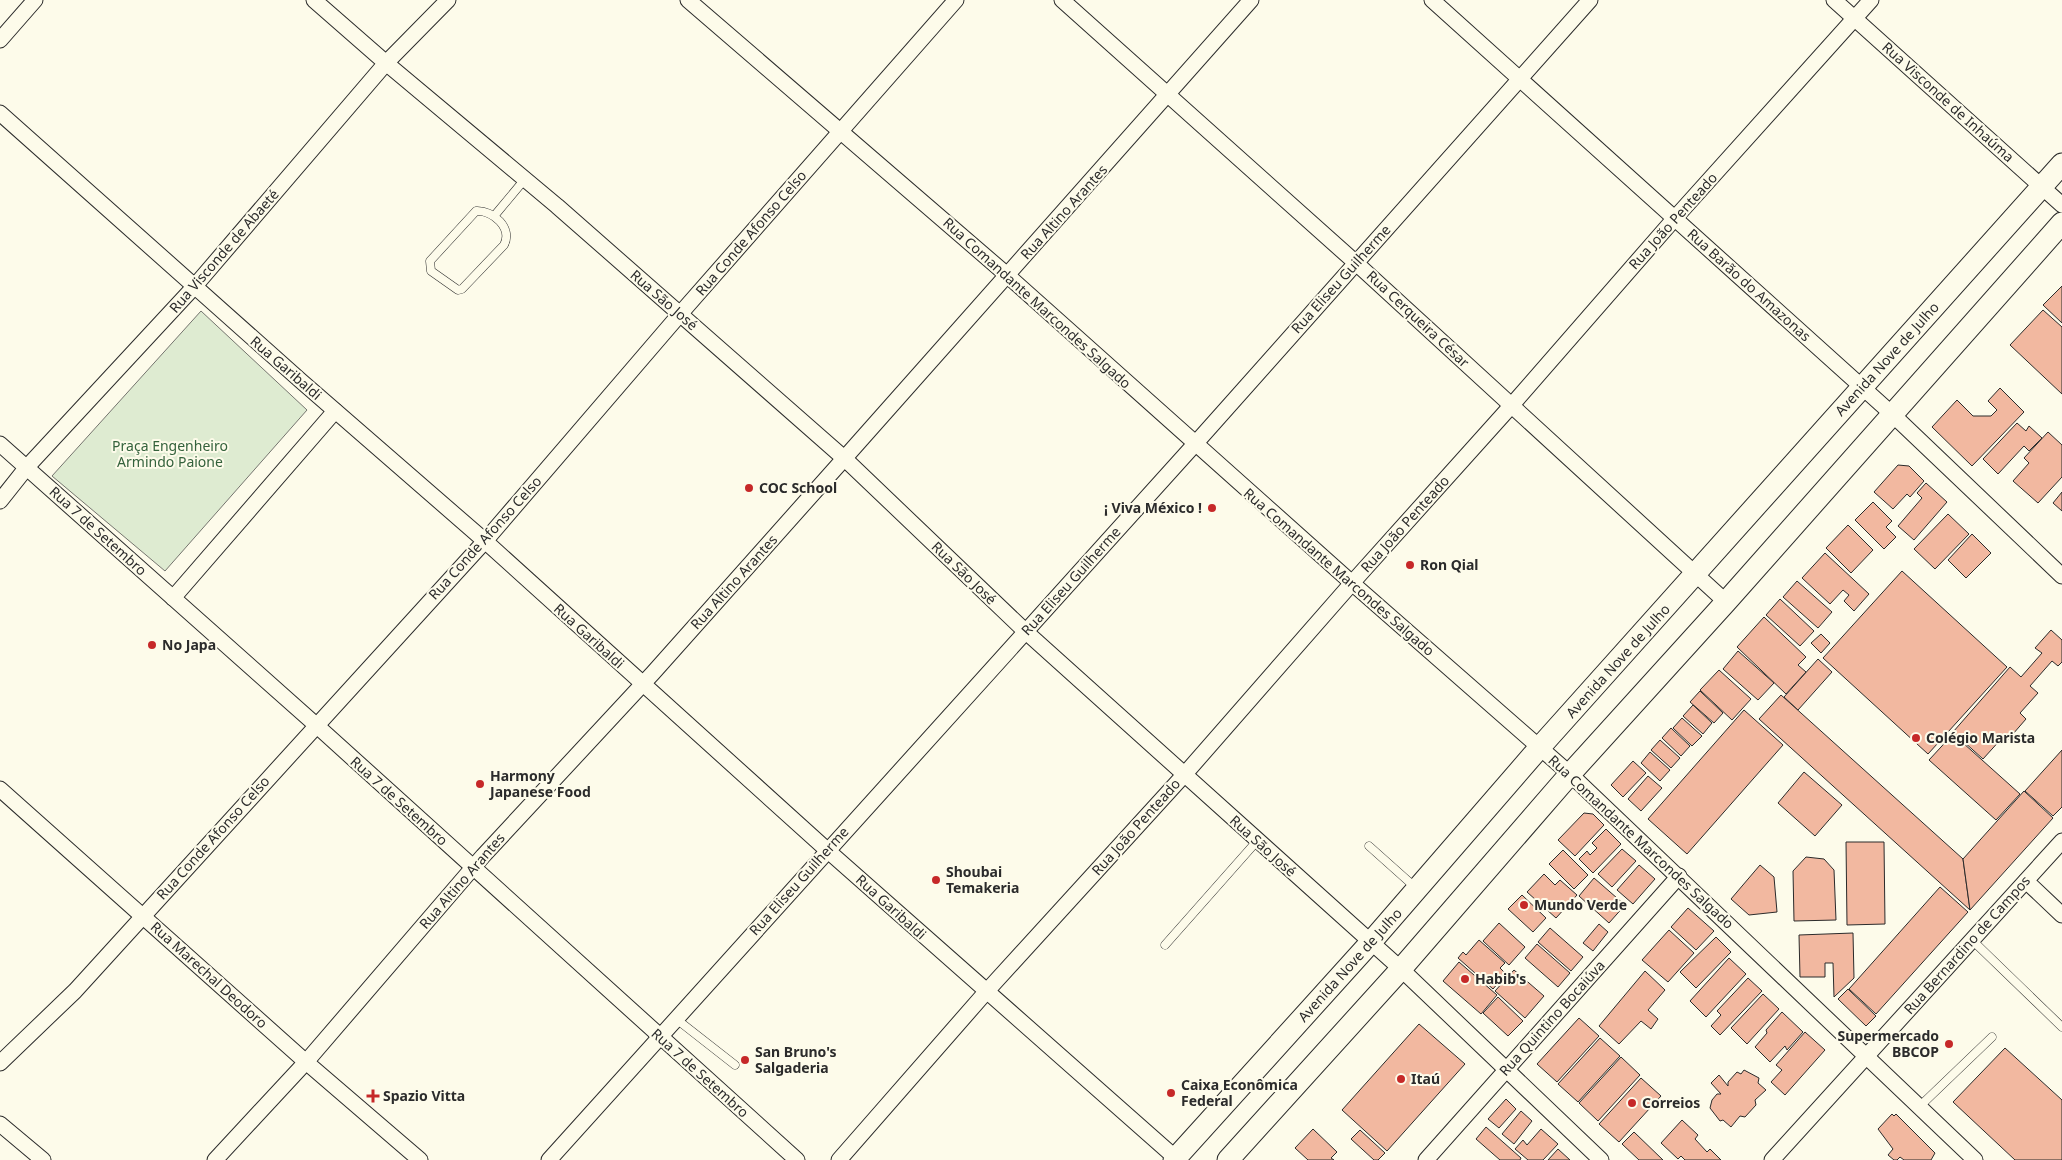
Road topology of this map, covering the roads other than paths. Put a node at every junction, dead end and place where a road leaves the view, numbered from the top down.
1 (35, 0) edge
2 (314, 0) edge
3 (448, 0) edge
4 (688, 0) edge
5 (956, 0) edge
6 (1062, 0) edge
7 (1251, 0) edge
8 (1432, 0) edge
9 (1590, 0) edge
10 (1834, 0) edge
11 (1871, 0) edge
12 (1855, 19) junction
13 (0, 40) edge
14 (386, 63) junction
15 (1521, 78) junction
16 (1168, 94) junction
17 (0, 113) edge
18 (841, 131) junction
19 (2062, 164) edge
20 (525, 179) junction
21 (2042, 186) junction
22 (2062, 205) edge
23 (495, 215) junction
24 (1675, 218) junction
25 (2062, 223) edge
26 (1356, 263) junction
27 (1007, 275) junction
28 (194, 287) junction
29 (680, 314) junction
30 (1862, 387) junction
31 (1512, 406) junction
32 (335, 411) junction
33 (1892, 414) junction
34 (0, 444) edge
35 (1195, 444) junction
36 (845, 458) junction
37 (27, 467) junction
38 (0, 501) edge
39 (484, 542) junction
40 (1696, 575) junction
41 (2062, 576) edge
42 (1352, 583) junction
43 (173, 598) junction
44 (1726, 602) junction
45 (1025, 631) junction
46 (642, 684) junction
47 (316, 725) junction
48 (1540, 748) junction
49 (1570, 774) junction
50 (1184, 775) junction
51 (0, 789) edge
52 (1258, 841) junction
53 (2062, 841) edge
54 (1369, 846) dead end
55 (827, 850) junction
56 (473, 868) junction
57 (1679, 876) junction
58 (2026, 881) junction
59 (1418, 889) junction
60 (2062, 915) edge
61 (142, 916) junction
62 (1972, 940) junction
63 (1371, 942) junction
64 (1165, 945) dead end
65 (1401, 969) junction
66 (986, 992) junction
67 (675, 1018) junction
68 (2062, 1027) edge
69 (659, 1036) junction
70 (1992, 1037) dead end
71 (1866, 1057) junction
72 (306, 1062) junction
73 (0, 1063) edge
74 (735, 1065) dead end
75 (1506, 1069) junction
76 (1920, 1107) junction
77 (0, 1124) edge
78 (1176, 1159) edge
79 (43, 1160) edge
80 (215, 1160) edge
81 (420, 1160) edge
82 (549, 1160) edge
83 (797, 1160) edge
84 (839, 1160) edge
85 (1228, 1160) edge
86 (1426, 1160) edge
87 (1601, 1160) edge
88 (1772, 1160) edge
89 (1975, 1160) edge

1 - 13 street
2 - 14 street, Rua São José
3 - 14 street, Rua Visconde de Abaeté
4 - 18 street, Rua Comandante Marcondes Salgado
5 - 18 street, Rua Conde Afonso Celso
6 - 16 street, Rua Cerqueira César
7 - 16 street, Rua Altino Arantes
8 - 15 street, Rua Barão do Amazonas
9 - 15 street, Rua Eliseu Guilherme
10 - 12 street, Rua Visconde de Inhaúma
11 - 12 street, Rua João Penteado
12 - 21 street, Rua Visconde de Inhaúma
12 - 24 street, Rua João Penteado
14 - 20 street, Rua São José
14 - 28 street, Rua Visconde de Abaeté
15 - 24 street, Rua Barão do Amazonas
15 - 26 street, Rua Eliseu Guilherme
16 - 26 street, Rua Cerqueira César
16 - 27 street, Rua Altino Arantes
17 - 28 street, Rua Garibaldi
18 - 27 street, Rua Comandante Marcondes Salgado
18 - 29 street, Rua Conde Afonso Celso
19 - 21 main road, Avenida Nove de Julho
20 - 23 lane
20 - 29 street, Rua São José
21 - 22 street, Rua Visconde de Inhaúma
21 - 30 main road, Avenida Nove de Julho
23 - 23 lane
24 - 30 street, Rua Barão do Amazonas
24 - 31 street, Rua João Penteado
25 - 33 main road
26 - 31 street, Rua Cerqueira César
26 - 35 street, Rua Eliseu Guilherme
27 - 35 street, Rua Comandante Marcondes Salgado
27 - 36 street, Rua Altino Arantes
28 - 32 street, Rua Garibaldi
28 - 37 street, Rua Visconde de Abaeté
29 - 36 street, Rua São José
29 - 39 street, Rua Conde Afonso Celso
30 - 33 street, Rua Barão do Amazonas
30 - 40 main road, Avenida Nove de Julho
31 - 40 street, Rua Cerqueira César
31 - 42 street, Rua João Penteado
32 - 39 street, Rua Garibaldi
32 - 43 street
33 - 41 street, Rua Barão do Amazonas
33 - 44 main road
34 - 37 street, Rua 7 de Setembro
35 - 42 street, Rua Comandante Marcondes Salgado
35 - 45 street, Rua Eliseu Guilherme
36 - 45 street, Rua São José
36 - 46 street, Rua Altino Arantes
37 - 38 street, Rua Visconde de Abaeté
37 - 43 street, Rua 7 de Setembro
39 - 46 street, Rua Garibaldi
39 - 47 street, Rua Conde Afonso Celso
40 - 44 street, Rua Cerqueira César
40 - 48 main road, Avenida Nove de Julho
42 - 48 street, Rua Comandante Marcondes Salgado
42 - 50 street, Rua João Penteado
43 - 47 street, Rua 7 de Setembro
44 - 49 main road
45 - 50 street, Rua São José
45 - 55 street, Rua Eliseu Guilherme
46 - 55 street, Rua Garibaldi
46 - 56 street, Rua Altino Arantes
47 - 56 street, Rua 7 de Setembro
47 - 61 street, Rua Conde Afonso Celso
48 - 49 street, Rua Comandante Marcondes Salgado
48 - 59 main road, Avenida Nove de Julho
49 - 57 street, Rua Comandante Marcondes Salgado
49 - 65 main road
50 - 52 street, Rua São José
50 - 66 street, Rua João Penteado
51 - 61 street, Rua Marechal Deodoro
52 - 63 street, Rua São José
52 - 64 lane
53 - 58 street, Rua Bernardino de Campos
54 - 59 lane
55 - 66 street, Rua Garibaldi
55 - 67 street, Rua Eliseu Guilherme
56 - 69 street, Rua 7 de Setembro
56 - 72 street, Rua Altino Arantes
57 - 71 street, Rua Comandante Marcondes Salgado
57 - 75 street, Rua Quintino Bocaiúva
58 - 60 street
58 - 62 street, Rua Bernardino de Campos
59 - 63 main road, Avenida Nove de Julho
61 - 72 street, Rua Marechal Deodoro
61 - 73 street, Rua Conde Afonso Celso
62 - 68 lane
62 - 71 street, Rua Bernardino de Campos
63 - 65 street, Rua São José
63 - 78 main road, Avenida Nove de Julho
65 - 75 street, Rua São José
65 - 85 main road
66 - 78 street, Rua Garibaldi
66 - 84 street, Rua João Penteado
67 - 69 street, Rua Eliseu Guilherme
67 - 74 lane
69 - 82 street, Rua Eliseu Guilherme
69 - 83 street, Rua 7 de Setembro
70 - 76 lane
71 - 76 street, Rua Comandante Marcondes Salgado
71 - 88 street, Rua Bernardino de Campos
72 - 80 street, Rua Altino Arantes
72 - 81 street, Rua Marechal Deodoro
75 - 86 street, Rua Quintino Bocaiúva
75 - 87 street, Rua São José
76 - 89 street, Rua Comandante Marcondes Salgado
77 - 79 street

